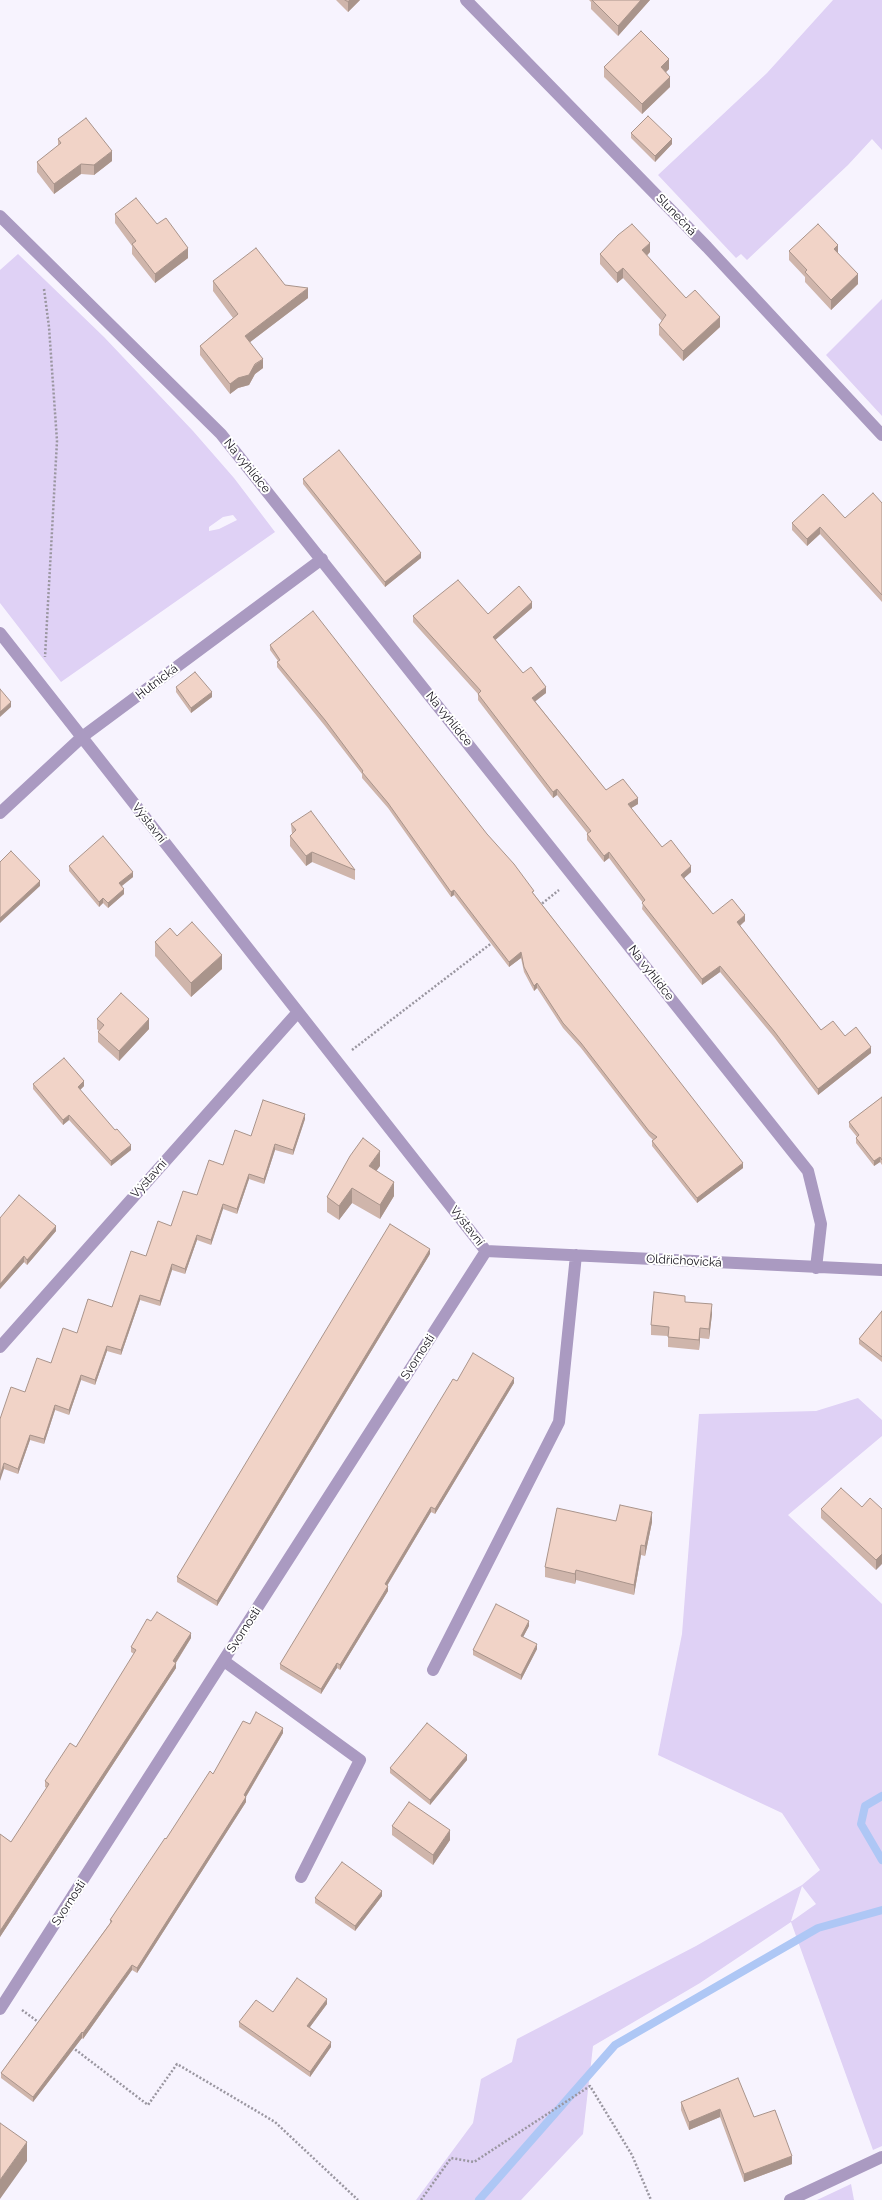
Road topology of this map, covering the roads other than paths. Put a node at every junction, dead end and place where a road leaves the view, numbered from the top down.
1 (466, 0) edge
2 (0, 216) edge
3 (882, 435) edge
4 (322, 559) junction
5 (0, 633) edge
6 (82, 737) junction
7 (0, 813) edge
8 (298, 1012) junction
9 (486, 1251) junction
10 (576, 1255) junction
11 (816, 1268) junction
12 (882, 1270) edge
13 (0, 1347) edge
14 (224, 1661) junction
15 (433, 1670) dead end
16 (301, 1877) dead end
17 (0, 2009) edge
18 (882, 2157) edge
19 (790, 2200) edge

1 - 3 street, Slunečná
2 - 4 street, Na vyhlídce
4 - 6 street, Hutnická
4 - 11 street, Na vyhlídce
5 - 6 street, Výstavní
6 - 7 street, Hutnická
6 - 8 street, Výstavní
8 - 9 street, Výstavní
8 - 13 street, Výstavní
9 - 10 street, Oldřichovická
9 - 14 street, Svornosti
10 - 11 street, Oldřichovická
10 - 15 street
11 - 12 street, Oldřichovická
14 - 16 street
14 - 17 street, Svornosti
18 - 19 street

